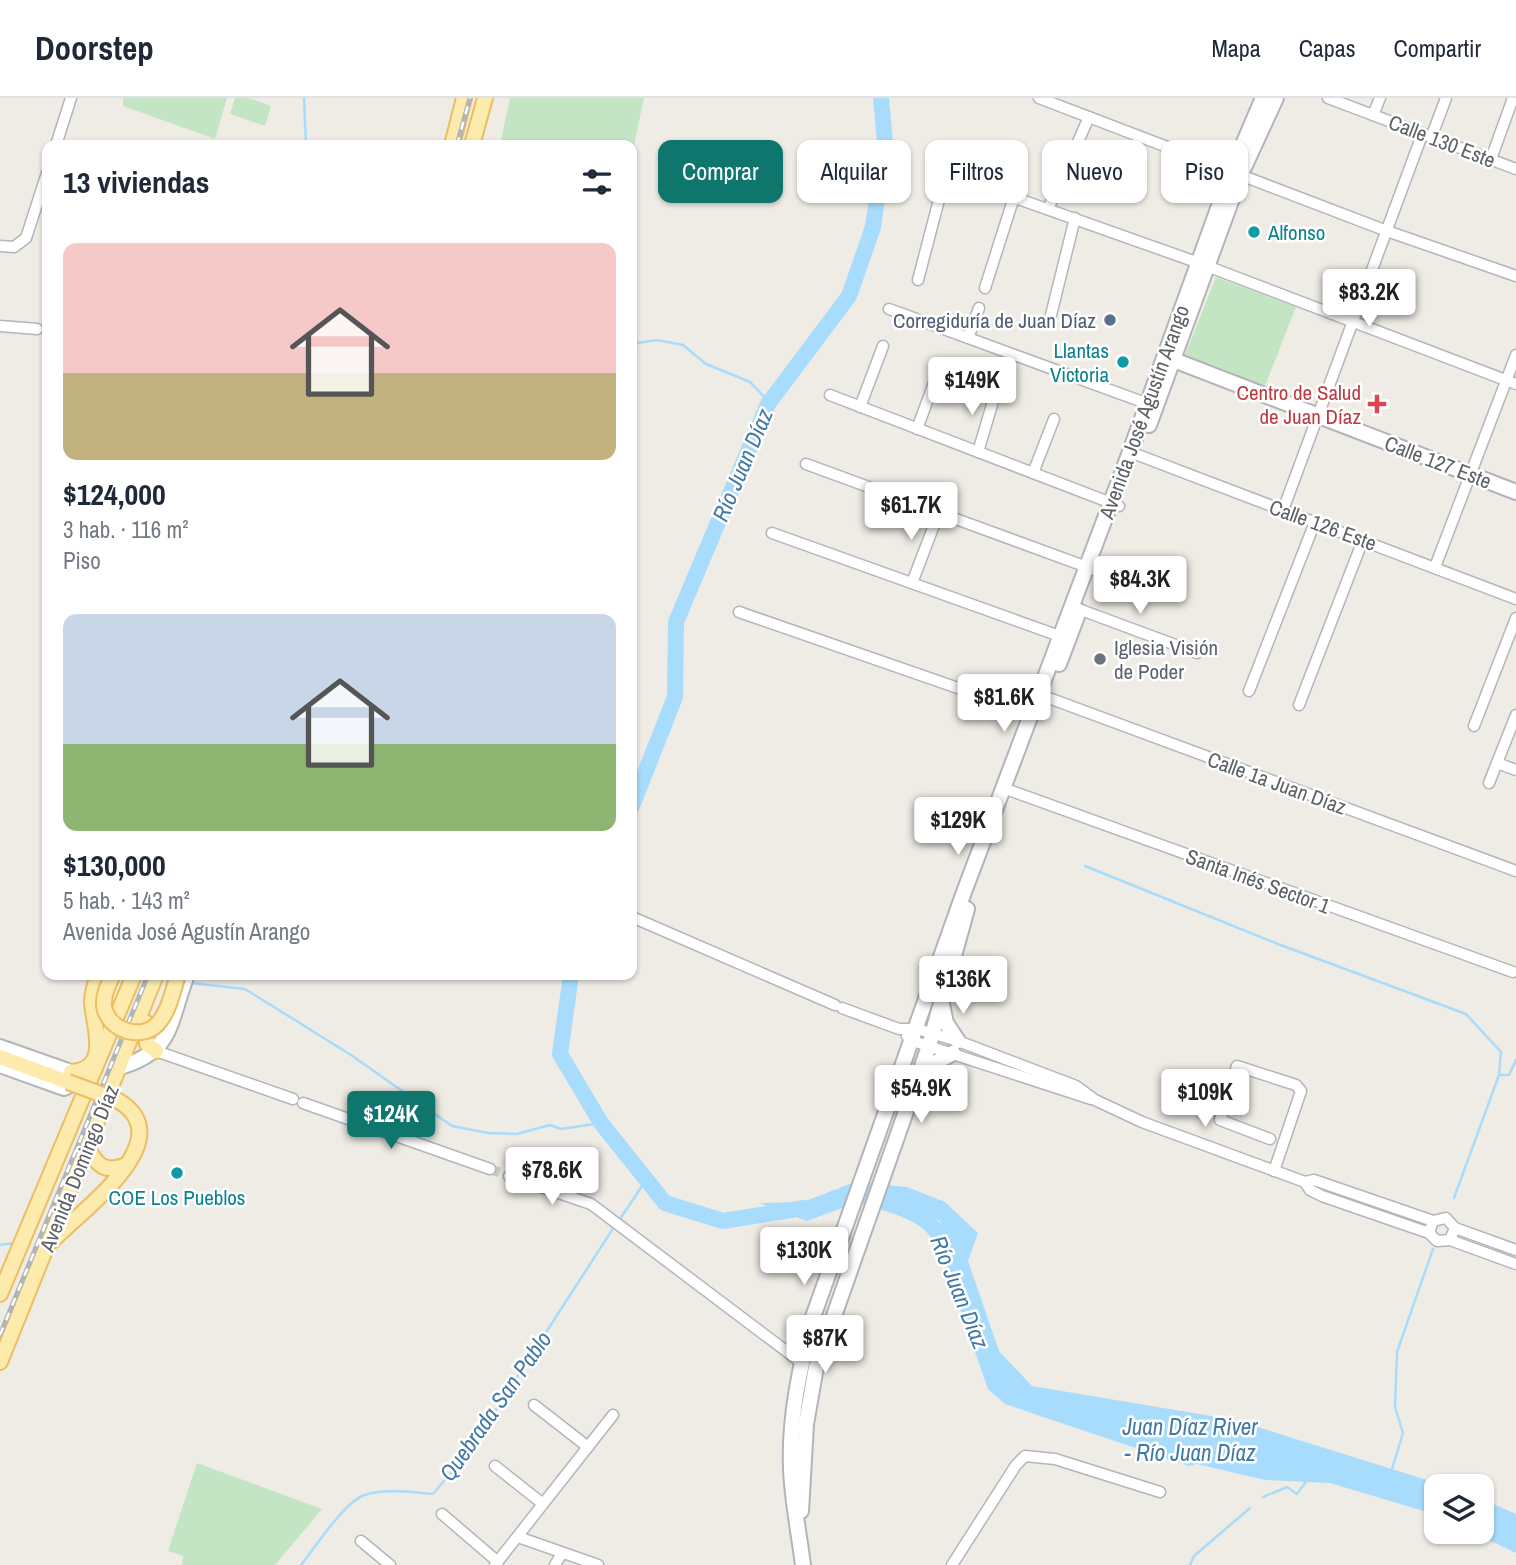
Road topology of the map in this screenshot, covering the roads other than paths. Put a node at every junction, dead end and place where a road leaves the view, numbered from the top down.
1 (71, 98) edge
2 (464, 98) edge
3 (485, 98) edge
4 (1039, 98) edge
5 (1264, 98) edge
6 (1276, 98) edge
7 (1328, 98) edge
8 (1380, 98) edge
9 (1446, 98) edge
10 (1514, 98) edge
11 (1374, 115) junction
12 (1089, 117) junction
13 (1427, 136) junction
14 (58, 140) edge
15 (453, 140) edge
16 (473, 140) edge
17 (1248, 140) edge
18 (1161, 144) edge
19 (1248, 150) edge
20 (1491, 159) junction
21 (1516, 169) edge
22 (1248, 177) edge
23 (42, 188) edge
24 (1028, 202) edge
25 (938, 203) edge
26 (1012, 203) edge
27 (1225, 203) edge
28 (1048, 209) junction
29 (1075, 218) junction
30 (1387, 231) junction
31 (0, 246) edge
32 (1204, 265) junction
33 (1516, 276) edge
34 (918, 280) dead end
35 (985, 289) dead end
36 (979, 308) dead end
37 (889, 309) dead end
38 (1050, 319) dead end
39 (1355, 322) junction
40 (0, 326) edge
41 (37, 329) dead end
42 (968, 338) junction
43 (883, 346) dead end
44 (1516, 355) edge
45 (1169, 358) junction
46 (941, 364) dead end
47 (1511, 382) edge
48 (996, 391) dead end
49 (830, 395) dead end
50 (1152, 405) junction
51 (860, 407) junction
52 (1320, 417) junction
53 (1054, 419) dead end
54 (917, 429) junction
55 (978, 452) junction
56 (1134, 453) junction
57 (806, 464) dead end
58 (1033, 473) junction
59 (1471, 474) junction
60 (1516, 492) edge
61 (1115, 504) junction
62 (1283, 510) junction
63 (939, 512) junction
64 (1315, 522) junction
65 (772, 533) dead end
66 (1363, 540) junction
67 (1435, 566) junction
68 (1091, 568) junction
69 (912, 583) junction
70 (1516, 599) edge
71 (1075, 608) junction
72 (739, 612) dead end
73 (1516, 618) edge
74 (1064, 637) junction
75 (1197, 653) dead end
76 (1249, 691) dead end
77 (1042, 696) junction
78 (1299, 705) dead end
79 (1030, 713) junction
80 (1516, 715) edge
81 (1474, 726) dead end
82 (1497, 763) junction
83 (1516, 771) edge
84 (1489, 783) dead end
85 (1007, 789) junction
86 (1516, 871) edge
87 (637, 919) edge
88 (1513, 972) dead end
89 (97, 980) edge
90 (111, 980) edge
91 (132, 980) edge
92 (154, 980) edge
93 (176, 980) edge
94 (185, 980) edge
95 (149, 993) junction
96 (941, 1002) junction
97 (915, 1035) junction
98 (931, 1040) junction
99 (0, 1047) edge
100 (956, 1047) junction
101 (156, 1051) junction
102 (0, 1057) edge
103 (0, 1065) edge
104 (90, 1065) junction
105 (120, 1067) junction
106 (918, 1078) junction
107 (68, 1081) junction
108 (74, 1107) junction
109 (72, 1124) junction
110 (1270, 1139) dead end
111 (87, 1147) junction
112 (127, 1165) junction
113 (490, 1169) tunnel mouth
114 (1274, 1171) junction
115 (509, 1176) tunnel mouth
116 (1305, 1182) junction
117 (1433, 1221) junction
118 (1455, 1228) junction
119 (1429, 1233) junction
120 (1450, 1240) junction
121 (46, 1248) junction
122 (1516, 1250) edge
123 (1516, 1264) edge
124 (0, 1294) edge
125 (825, 1343) junction
126 (0, 1362) edge
127 (802, 1363) junction
128 (810, 1397) junction
129 (534, 1405) dead end
130 (613, 1415) dead end
131 (588, 1447) junction
132 (495, 1466) dead end
133 (1160, 1492) dead end
134 (543, 1504) junction
135 (442, 1514) dead end
136 (799, 1526) junction
137 (518, 1537) junction
138 (361, 1541) dead end
139 (562, 1553) junction
140 (497, 1563) edge
141 (390, 1565) edge
142 (555, 1565) edge
143 (598, 1565) edge
144 (803, 1565) edge
145 (952, 1565) edge

1 - 14 street
2 - 15 main road
3 - 16 main road
4 - 12 street
5 - 17 main road, Avenida José Agustín Arango
6 - 19 main road, Avenida José Agustín Arango
7 - 11 street, Calle 130 Este
8 - 11 street
9 - 13 street
10 - 20 street
11 - 13 street, Calle 130 Este
12 - 18 street
12 - 28 street
13 - 20 street, Calle 130 Este
13 - 30 street
20 - 21 street, Calle 130 Este
22 - 30 street
23 - 31 street
24 - 28 street
25 - 34 street
26 - 35 street
27 - 32 main road, Avenida José Agustín Arango
28 - 29 street
29 - 32 street
29 - 38 street
30 - 33 street
30 - 39 street
32 - 39 street
32 - 45 main road, Avenida José Agustín Arango
36 - 42 street
37 - 42 street
39 - 47 street
39 - 52 street
40 - 41 street
42 - 50 street
43 - 51 street
44 - 47 street
45 - 50 main road, Avenida José Agustín Arango
45 - 52 main road, Calle 127 Este
46 - 54 street
47 - 59 street
48 - 55 street
49 - 51 street
50 - 56 main road, Avenida José Agustín Arango
51 - 54 street
52 - 59 main road, Calle 127 Este
52 - 62 street
53 - 58 street
54 - 55 street
55 - 58 street
56 - 61 main road, Avenida José Agustín Arango
56 - 62 street, Calle 126 Este
57 - 63 street
58 - 61 street
59 - 60 main road, Calle 127 Este
59 - 67 street
61 - 68 main road, Avenida José Agustín Arango
62 - 64 street, Calle 126 Este
63 - 68 street
63 - 69 street
64 - 66 street, Calle 126 Este
64 - 76 street
65 - 69 street
66 - 67 street, Calle 126 Este
66 - 78 street
67 - 70 street, Calle 126 Este
68 - 71 main road, Avenida José Agustín Arango
69 - 74 street
71 - 74 main road, Avenida José Agustín Arango
71 - 75 street
72 - 79 street
73 - 81 street
74 - 77 main road, Avenida José Agustín Arango
77 - 79 main road, Avenida José Agustín Arango
77 - 85 main road, Avenida José Agustín Arango
77 - 86 street, Calle 1a Juan Díaz
79 - 85 main road, Avenida José Agustín Arango
80 - 82 street
82 - 83 street
82 - 84 street
85 - 88 street, Santa Inés Sector 1
85 - 96 main road, Avenida José Agustín Arango
85 - 97 main road, Avenida José Agustín Arango
87 - 97 street
89 - 104 main road
90 - 93 main road, bridge
91 - 109 main road, Avenida Domingo Díaz
92 - 95 main road, Avenida Domingo Díaz
94 - 101 main road
95 - 101 main road
95 - 105 main road, Avenida Domingo Díaz
96 - 98 main road, Avenida José Agustín Arango
96 - 100 main road
97 - 98 street
97 - 127 main road, Avenida José Agustín Arango
98 - 100 street
98 - 106 main road, Avenida José Agustín Arango
99 - 107 main road
100 - 106 main road
100 - 114 street
101 - 105 main road
101 - 113 street
102 - 107 main road
103 - 107 main road
104 - 107 main road
104 - 108 main road
105 - 111 main road, Avenida Domingo Díaz
106 - 125 main road, Avenida José Agustín Arango
107 - 108 main road
107 - 112 main road, bridge
108 - 109 main road
109 - 124 main road, Avenida Domingo Díaz
110 - 114 street
111 - 112 main road
111 - 121 main road, Avenida Domingo Díaz
112 - 121 main road
114 - 116 street
115 - 127 street
116 - 117 street
116 - 119 street
117 - 118 street
117 - 119 street
118 - 120 street
118 - 122 street
119 - 120 street
120 - 123 street
121 - 126 main road, Avenida Domingo Díaz
125 - 127 main road
125 - 128 main road, Avenida José Agustín Arango
127 - 128 main road
127 - 136 main road, Avenida José Agustín Arango
128 - 136 main road, Avenida José Agustín Arango
129 - 131 street
130 - 131 street
131 - 134 street
132 - 134 street
133 - 145 street
134 - 137 street
135 - 140 street
136 - 144 main road, Avenida José Agustín Arango
137 - 139 street
137 - 140 street
138 - 141 street
139 - 142 street
139 - 143 street

